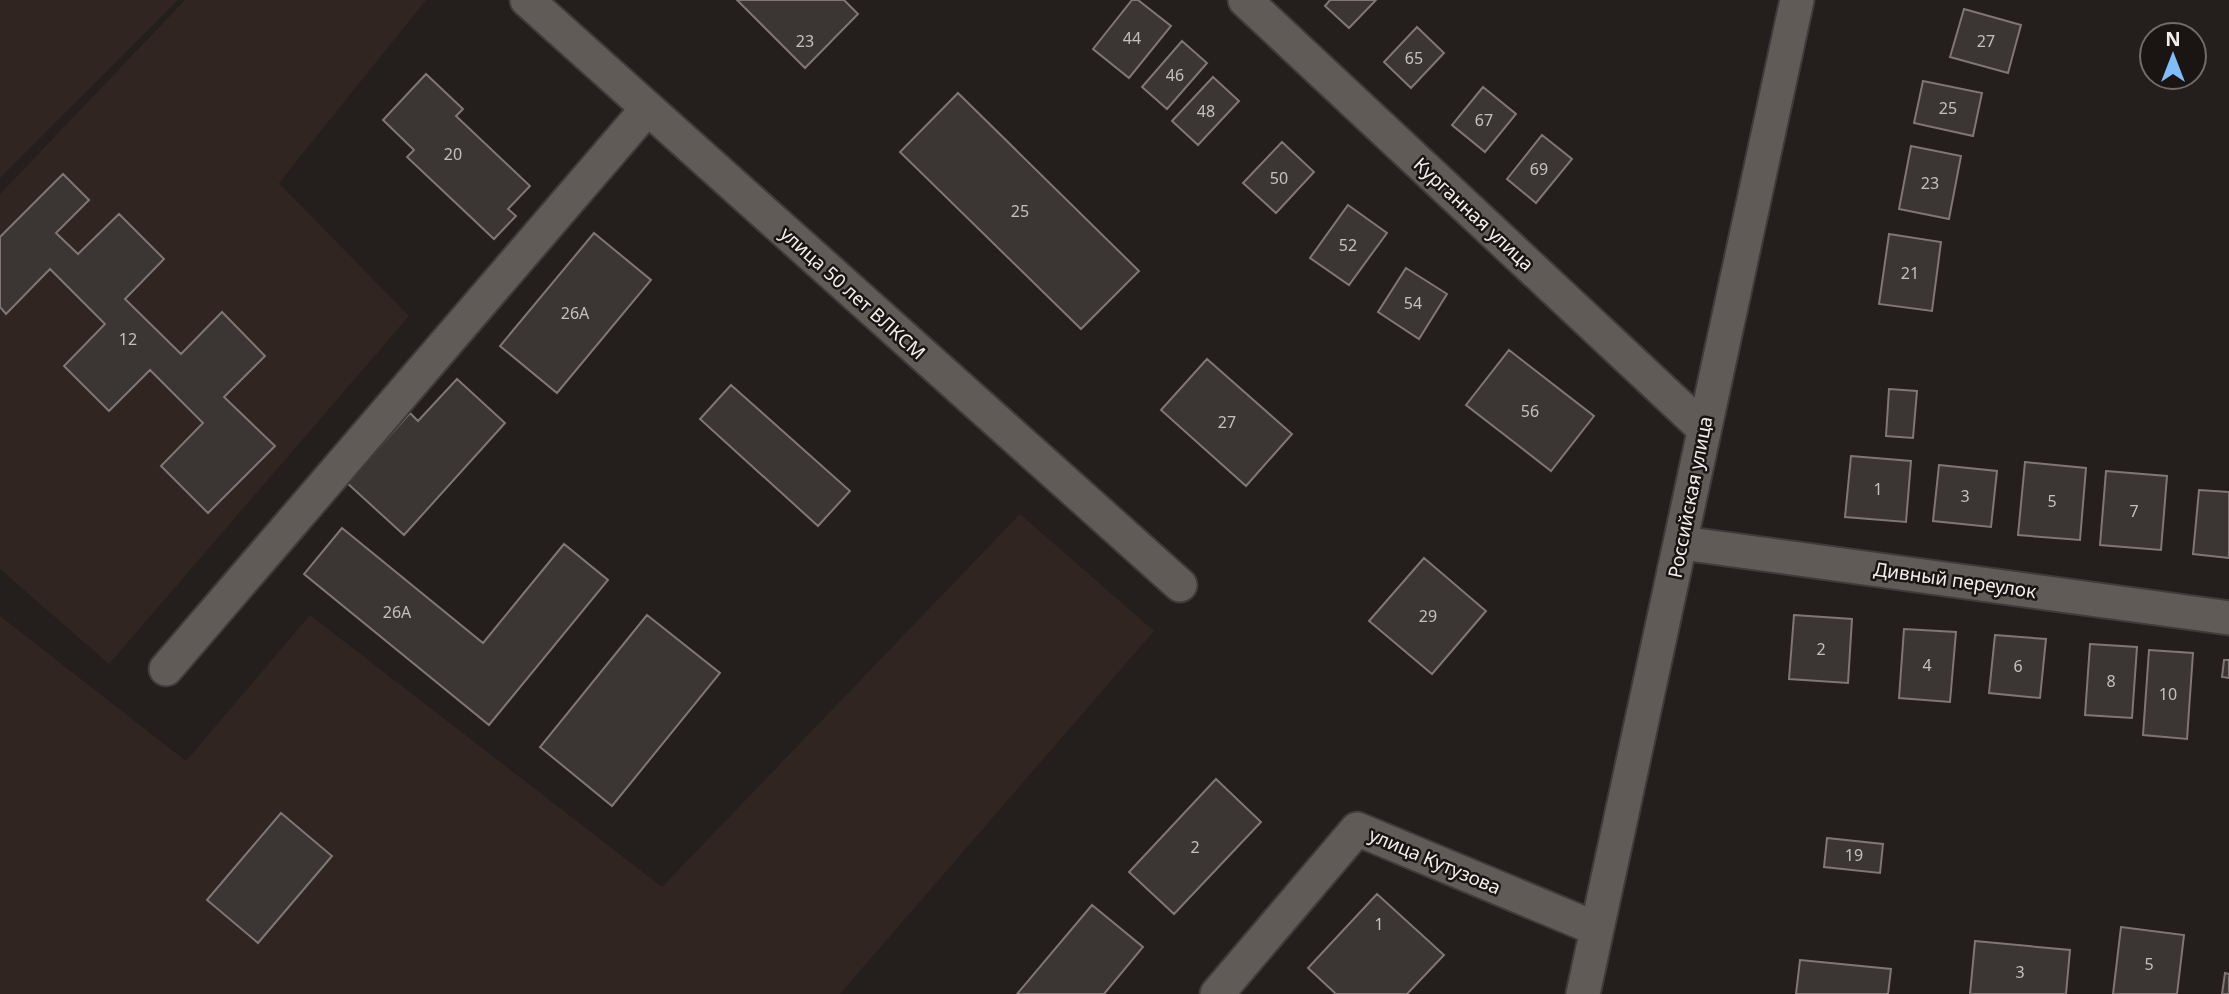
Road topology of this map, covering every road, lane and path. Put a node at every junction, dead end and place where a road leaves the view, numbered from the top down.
1 (527, 0) edge
2 (1245, 0) edge
3 (1797, 0) edge
4 (647, 109) junction
5 (1704, 429) junction
6 (1682, 543) junction
7 (1180, 585) dead end
8 (2229, 618) edge
9 (166, 669) dead end
10 (1597, 929) junction
11 (1217, 994) edge
12 (1583, 994) edge

1 - 4 street, улица 50 лет ВЛКСМ
2 - 5 street, Курганная улица
3 - 5 street, Российская улица
4 - 7 street, улица 50 лет ВЛКСМ
4 - 9 street
5 - 6 street, Российская улица
6 - 8 street, Дивный переулок
6 - 10 street, Российская улица
10 - 11 street, улица Кутузова
10 - 12 street, Российская улица

